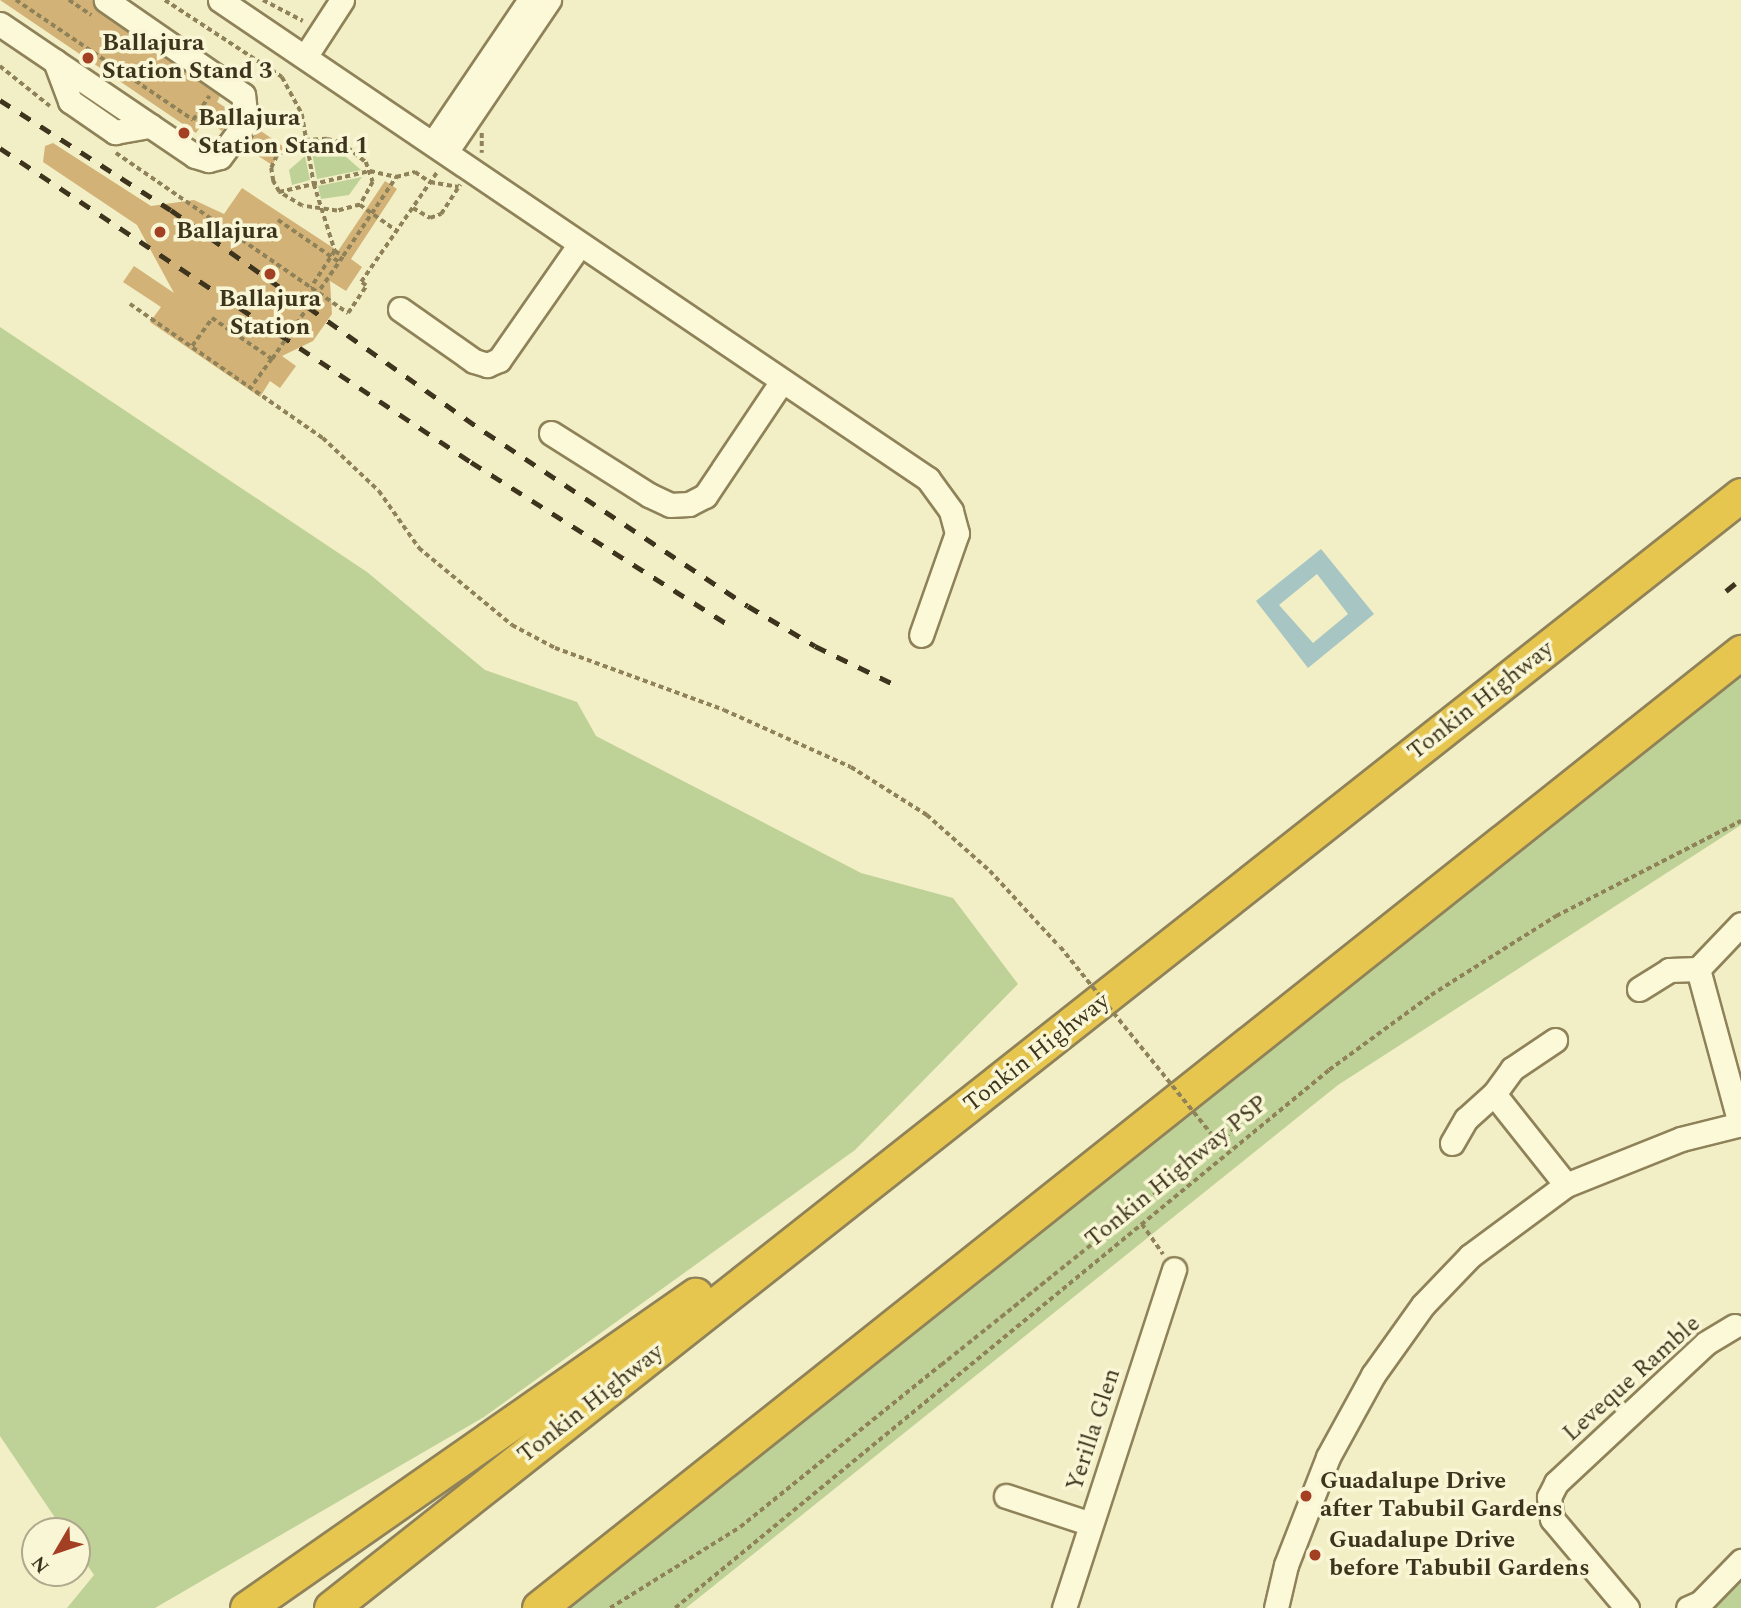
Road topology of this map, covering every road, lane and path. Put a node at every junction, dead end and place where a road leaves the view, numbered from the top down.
1 (16, 0) edge
2 (107, 0) edge
3 (165, 0) edge
4 (220, 0) edge
5 (263, 0) edge
6 (342, 0) edge
7 (530, 0) edge
8 (550, 0) edge
9 (310, 10) dead end
10 (0, 24) edge
11 (312, 27) junction
12 (305, 57) junction
13 (0, 66) edge
14 (203, 105) dead end
15 (55, 110) dead end
16 (305, 140) junction
17 (110, 148) dead end
18 (440, 148) junction
19 (370, 171) junction
20 (396, 177) junction
21 (430, 182) junction
22 (314, 184) junction
23 (459, 187) dead end
24 (279, 192) junction
25 (360, 205) junction
26 (321, 210) junction
27 (372, 213) junction
28 (278, 220) dead end
29 (397, 231) junction
30 (580, 244) junction
31 (335, 251) junction
32 (343, 256) junction
33 (339, 262) junction
34 (311, 288) junction
35 (130, 303) dead end
36 (400, 309) dead end
37 (192, 346) junction
38 (272, 359) junction
39 (782, 382) junction
40 (252, 387) junction
41 (551, 433) dead end
42 (1741, 495) edge
43 (921, 635) dead end
44 (1741, 652) edge
45 (1741, 821) edge
46 (1741, 924) edge
47 (1698, 969) junction
48 (1639, 989) dead end
49 (1555, 1040) dead end
50 (1494, 1094) junction
51 (1246, 1119) dead end
52 (1741, 1124) edge
53 (1218, 1143) junction
54 (1452, 1143) dead end
55 (896, 1165) junction
56 (1566, 1185) junction
57 (1142, 1224) junction
58 (1174, 1269) joint
59 (1734, 1326) dead end
60 (1006, 1496) dead end
61 (1091, 1524) junction
62 (1741, 1561) edge
63 (541, 1607) edge
64 (247, 1608) edge
65 (331, 1608) edge
66 (610, 1608) edge
67 (675, 1608) edge
68 (1064, 1608) edge
69 (1276, 1608) edge
70 (1627, 1608) edge
71 (1688, 1608) edge

1 - 14 path
2 - 10 street
3 - 16 path
4 - 12 street
5 - 11 path
6 - 11 street
7 - 18 street
8 - 18 street
9 - 11 path
11 - 12 street
12 - 18 street
13 - 15 path
16 - 19 path
16 - 22 path
16 - 24 path
17 - 34 path
18 - 21 path
18 - 30 street
19 - 20 path
19 - 22 path
19 - 25 path
20 - 21 path
20 - 27 path
21 - 23 path
21 - 29 path
22 - 24 path
22 - 26 path
24 - 26 path
25 - 26 path
25 - 27 path
26 - 31 path
27 - 29 path
27 - 32 path
28 - 33 path
29 - 34 path
30 - 36 street
30 - 39 street
31 - 32 path
31 - 34 path
32 - 33 path, bridge
33 - 38 path, bridge
35 - 37 path
37 - 38 path
37 - 40 path
38 - 40 path
39 - 41 street
39 - 43 street
40 - 53 path, bridge
42 - 55 highway, Tonkin Highway
44 - 63 highway
45 - 57 path, Tonkin Highway PSP
46 - 47 street
47 - 48 street
47 - 52 street
49 - 50 street
50 - 54 street
50 - 56 street
51 - 53 path
52 - 56 street
53 - 66 path, bridge
55 - 64 highway
55 - 65 highway, Tonkin Highway
56 - 69 street
57 - 58 path
57 - 67 path, Tonkin Highway PSP
58 - 61 street, Yerilla Glen
59 - 70 street, Leveque Ramble
60 - 61 street
61 - 68 street, Yerilla Glen
62 - 71 street

